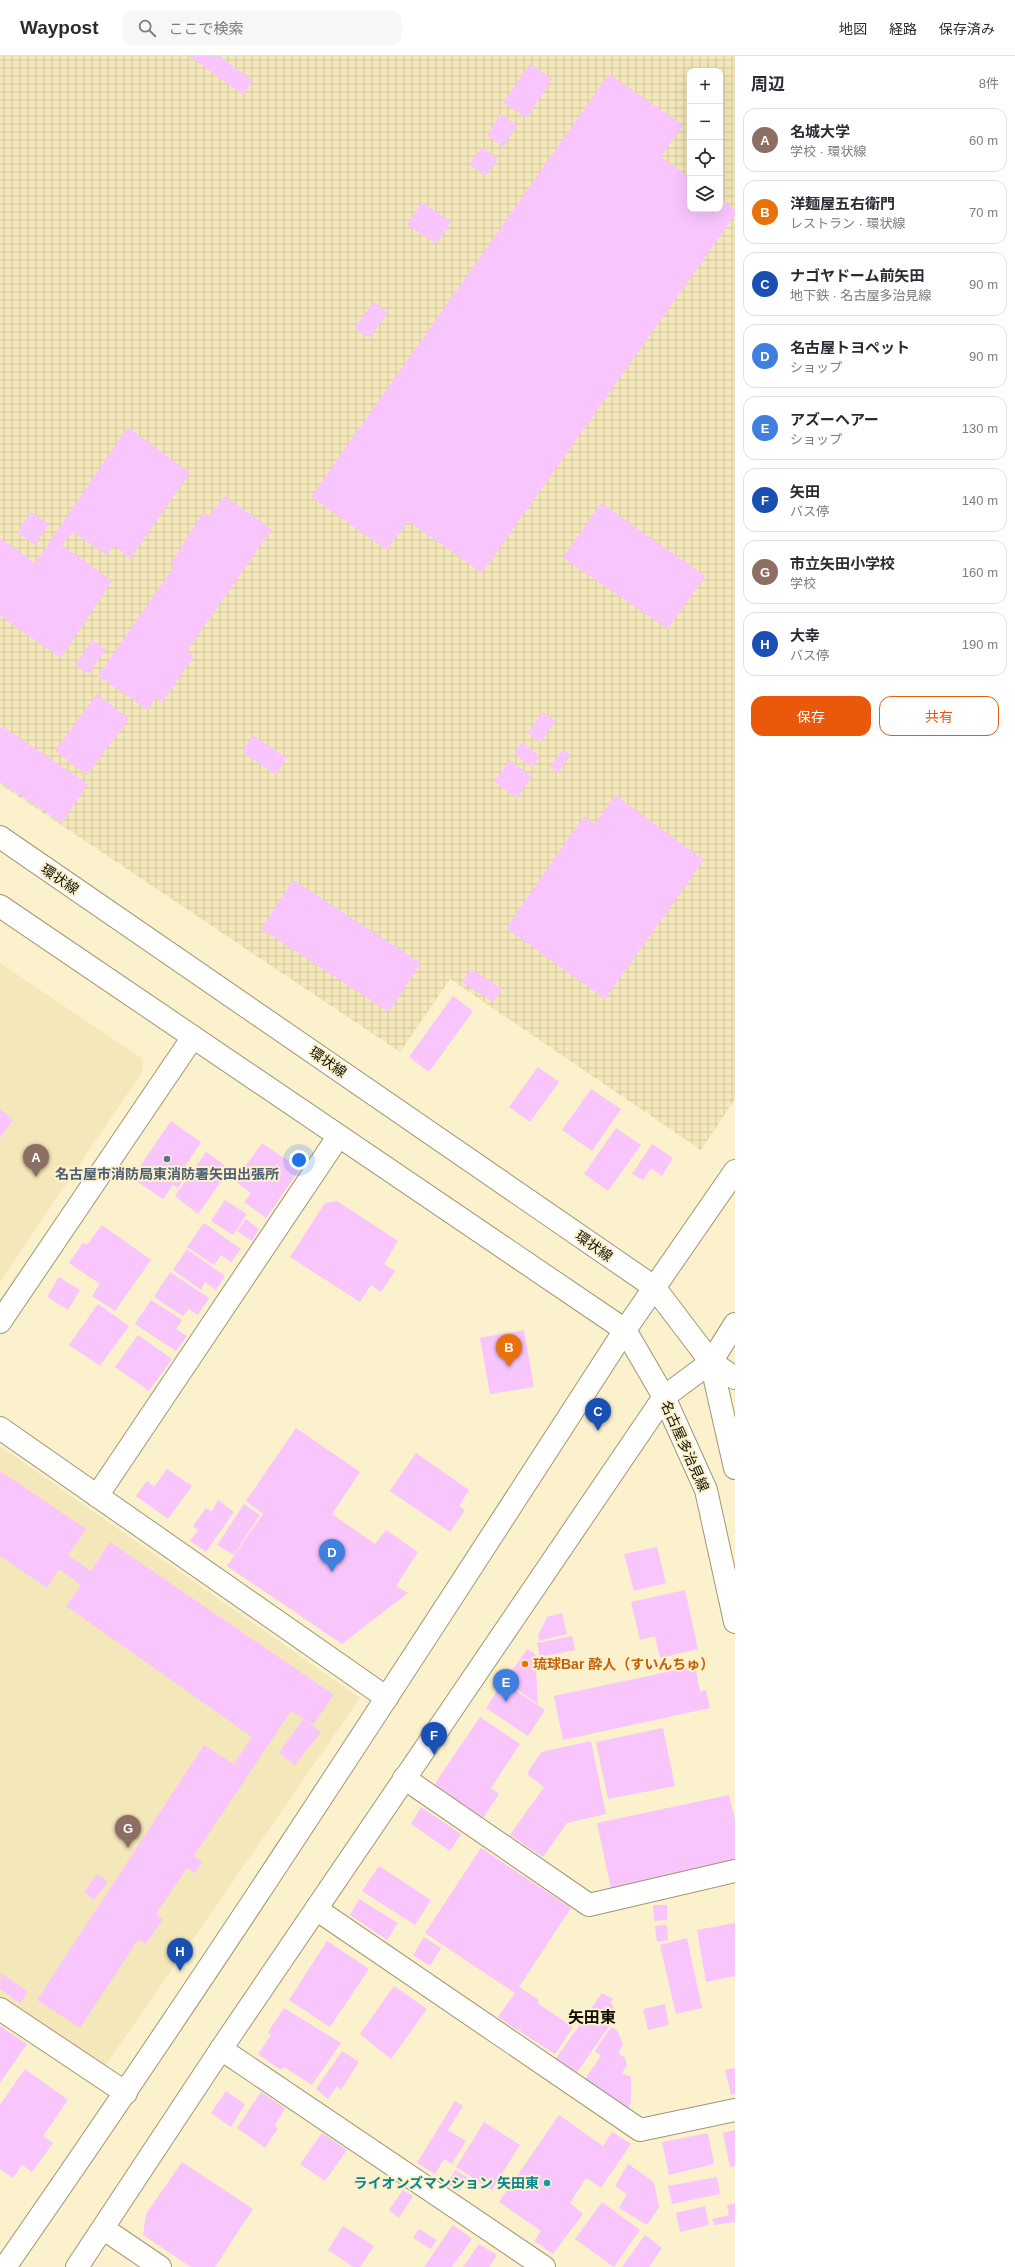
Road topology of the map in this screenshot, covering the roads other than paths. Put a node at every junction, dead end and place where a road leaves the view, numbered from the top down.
1 (0, 837) edge
2 (0, 906) edge
3 (193, 1037) junction
4 (338, 1137) junction
5 (735, 1171) edge
6 (654, 1287) junction
7 (0, 1322) edge
8 (735, 1324) edge
9 (625, 1330) junction
10 (711, 1362) junction
11 (735, 1378) edge
12 (664, 1397) junction
13 (0, 1428) edge
14 (735, 1468) edge
15 (97, 1496) junction
16 (735, 1622) edge
17 (387, 1698) junction
18 (404, 1778) junction
19 (735, 1871) edge
20 (316, 1908) junction
21 (0, 2009) edge
22 (221, 2049) junction
23 (126, 2093) junction
24 (735, 2110) edge
25 (104, 2229) junction
26 (5, 2267) edge
27 (77, 2267) edge
28 (160, 2267) edge
29 (544, 2267) edge

1 - 6 street, 環状線
2 - 3 street
3 - 4 street
3 - 7 street
4 - 9 street
4 - 15 street
5 - 6 street
6 - 9 street
6 - 10 street
8 - 10 street
9 - 12 street, 名古屋多治見線
9 - 17 street
10 - 11 street
10 - 12 street
10 - 14 street
12 - 16 street, 名古屋多治見線
12 - 18 street
13 - 15 street
15 - 17 street
17 - 23 street
18 - 19 street
18 - 20 street
20 - 22 street
20 - 24 street
21 - 23 street
22 - 25 street
22 - 29 street
23 - 26 street
25 - 27 street
25 - 28 street

